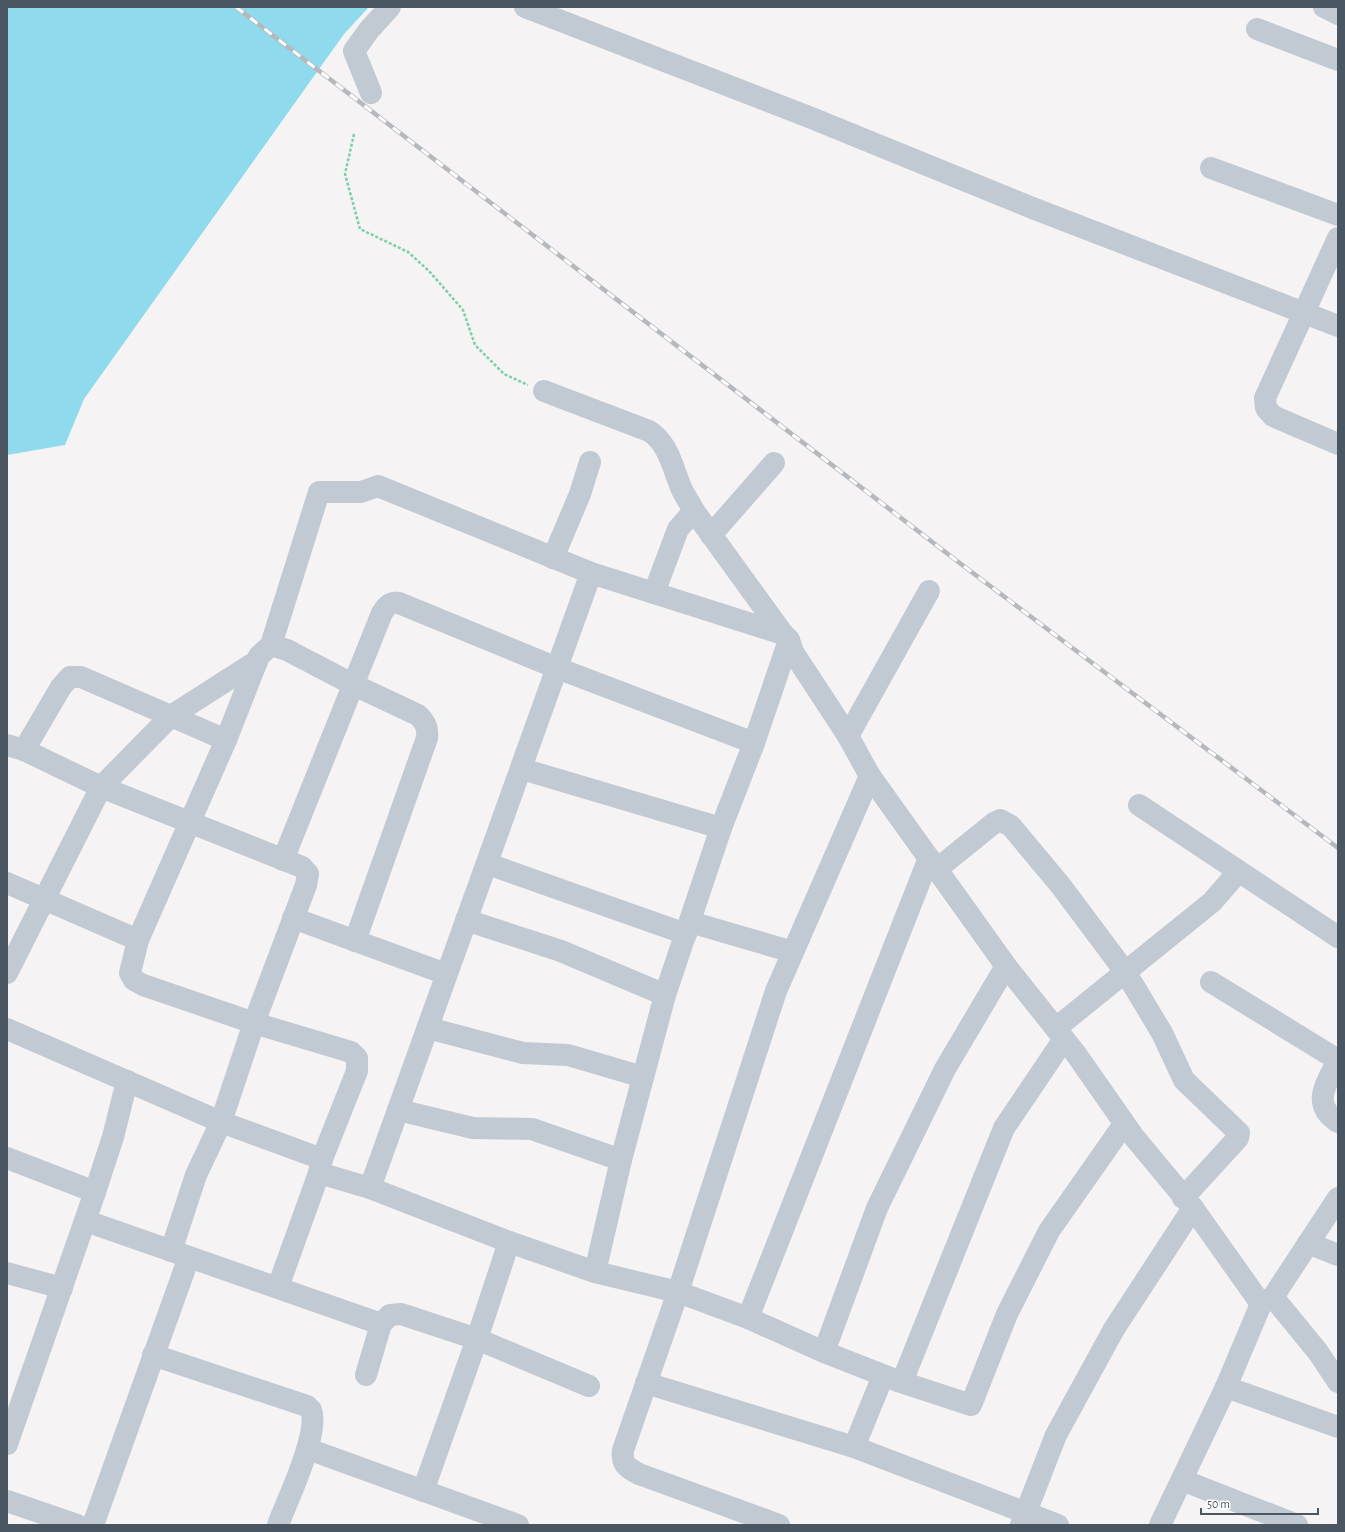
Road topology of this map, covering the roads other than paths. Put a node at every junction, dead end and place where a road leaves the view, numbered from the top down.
1 (390, 7) edge
2 (525, 7) edge
3 (1324, 7) edge
4 (1338, 14) edge
5 (1257, 30) dead end
6 (1338, 60) edge
7 (371, 93) dead end
8 (1211, 168) dead end
9 (1338, 215) edge
10 (1338, 238) edge
11 (1304, 312) junction
12 (1338, 326) edge
13 (544, 391) road end
14 (1338, 444) edge
15 (590, 462) dead end
16 (774, 463) dead end
17 (694, 511) junction
18 (711, 534) junction
19 (553, 558) junction
20 (591, 573) junction
21 (929, 591) dead end
22 (654, 592) junction
23 (786, 637) junction
24 (271, 645) junction
25 (257, 661) junction
26 (557, 668) junction
27 (354, 685) junction
28 (171, 716) junction
29 (848, 736) junction
30 (226, 740) junction
31 (754, 743) junction
32 (15, 747) edge
33 (522, 770) junction
34 (870, 776) junction
35 (101, 787) junction
36 (1139, 805) dead end
37 (190, 822) junction
38 (720, 828) junction
39 (283, 860) junction
40 (933, 863) junction
41 (488, 864) junction
42 (1238, 872) junction
43 (7, 883) edge
44 (44, 899) junction
45 (293, 918) junction
46 (466, 920) junction
47 (688, 928) junction
48 (1338, 937) edge
49 (138, 940) junction
50 (355, 941) junction
51 (793, 952) junction
52 (1006, 966) junction
53 (1126, 972) junction
54 (7, 973) edge
55 (446, 974) junction
56 (1211, 982) dead end
57 (665, 995) junction
58 (254, 1023) junction
59 (428, 1028) junction
60 (7, 1029) edge
61 (1060, 1033) junction
62 (1338, 1060) edge
63 (643, 1077) junction
64 (127, 1081) junction
65 (398, 1110) junction
66 (221, 1122) junction
67 (1338, 1122) edge
68 (1124, 1124) junction
69 (7, 1158) edge
70 (621, 1160) junction
71 (321, 1166) junction
72 (370, 1188) junction
73 (95, 1192) junction
74 (1338, 1198) edge
75 (1188, 1203) junction
76 (86, 1220) junction
77 (509, 1242) junction
78 (1308, 1243) junction
79 (180, 1254) junction
80 (1338, 1255) edge
81 (595, 1272) junction
82 (7, 1273) edge
83 (278, 1287) junction
84 (62, 1288) junction
85 (678, 1292) junction
86 (1267, 1300) junction
87 (748, 1318) junction
88 (381, 1324) junction
89 (477, 1339) junction
90 (824, 1352) junction
91 (153, 1355) junction
92 (366, 1375) dead end
93 (890, 1378) junction
94 (1338, 1382) edge
95 (646, 1383) junction
96 (589, 1386) dead end
97 (1226, 1387) junction
98 (15, 1398) edge
99 (1338, 1427) edge
100 (7, 1444) edge
101 (854, 1447) junction
102 (308, 1449) junction
103 (1182, 1480) junction
104 (423, 1491) junction
105 (7, 1501) edge
106 (1024, 1519) edge
107 (77, 1525) edge
108 (93, 1525) edge
109 (279, 1525) edge
110 (518, 1525) edge
111 (779, 1525) edge
112 (1058, 1525) edge
113 (1160, 1525) edge
114 (1297, 1525) edge

1 - 7 street
2 - 11 street
3 - 4 street
5 - 6 street
8 - 9 street
10 - 11 street
11 - 12 street
11 - 14 street
13 - 17 street
15 - 19 street
16 - 18 street
17 - 18 street
17 - 22 street
18 - 23 street
19 - 20 street
19 - 24 street
20 - 22 street
20 - 26 street
21 - 29 street
22 - 23 street
23 - 29 street
23 - 31 street
24 - 25 street
24 - 27 street
25 - 28 street
25 - 30 street
26 - 27 street
26 - 31 street
26 - 33 street
27 - 39 street
27 - 50 street
28 - 30 street
28 - 32 street
28 - 35 street
29 - 34 street
30 - 37 street
31 - 38 street
32 - 35 street
33 - 38 street
33 - 41 street
34 - 40 street
34 - 51 street
35 - 37 street
35 - 44 street
36 - 42 street
37 - 39 street
37 - 49 street
38 - 47 street
39 - 45 street
40 - 52 street
40 - 53 street
40 - 87 street
41 - 46 street
41 - 47 street
42 - 48 street
42 - 53 street
43 - 44 street
44 - 49 street
44 - 54 street
45 - 50 street
45 - 58 street
46 - 55 street
46 - 57 street
47 - 51 street
47 - 57 street
49 - 58 street
50 - 55 street
51 - 85 street
52 - 61 street
52 - 90 street
53 - 61 street
53 - 75 street
55 - 59 street
56 - 62 street
57 - 63 street
58 - 66 street
58 - 71 street
59 - 63 street
59 - 65 street
60 - 64 street
61 - 68 street
61 - 93 street
62 - 67 street
63 - 70 street
64 - 66 street
64 - 73 street
65 - 70 street
65 - 72 street
66 - 71 street
66 - 79 street
68 - 75 street
68 - 93 street
69 - 73 street
70 - 81 street
71 - 72 street
71 - 83 street
72 - 77 street
73 - 76 street
74 - 78 street
75 - 86 street
75 - 106 street
76 - 79 street
76 - 84 street
77 - 81 street
77 - 89 street
78 - 80 street
78 - 86 street
79 - 83 street
79 - 91 street
81 - 85 street
82 - 84 street
83 - 88 street
84 - 98 street
85 - 87 street
85 - 95 street
86 - 94 street
86 - 97 street
87 - 90 street
88 - 89 street
88 - 92 street
89 - 96 street
89 - 104 street
90 - 93 street
91 - 102 street
91 - 108 street
93 - 101 street
95 - 101 street
95 - 111 street
97 - 99 street
97 - 103 street
98 - 100 street
101 - 106 street
102 - 104 street
102 - 109 street
103 - 113 street
103 - 114 street
104 - 110 street
105 - 107 street
106 - 112 street

